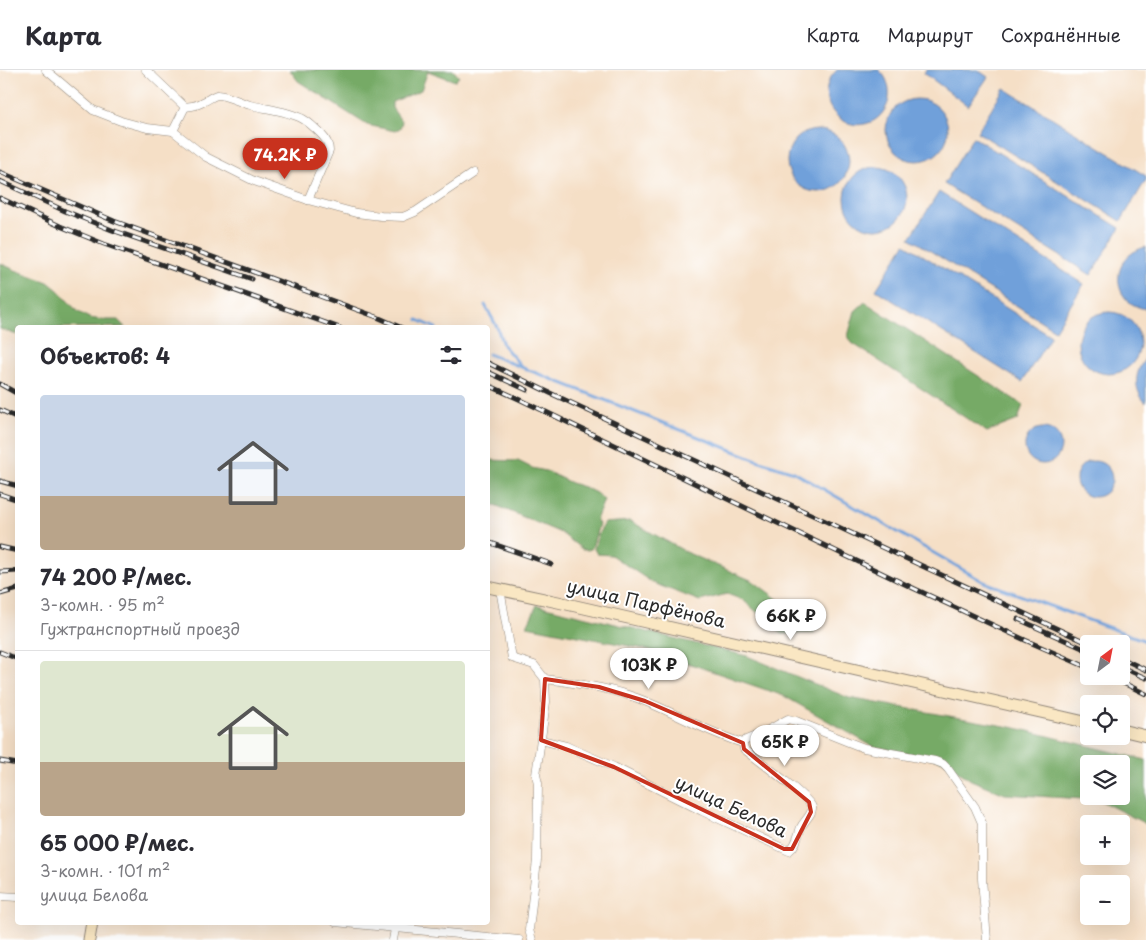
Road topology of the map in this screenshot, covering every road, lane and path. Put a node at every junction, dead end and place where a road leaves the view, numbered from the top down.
1 (46, 70) edge
2 (146, 70) edge
3 (185, 107) junction
4 (173, 131) junction
5 (473, 173) dead end
6 (308, 200) junction
7 (490, 587) edge
8 (500, 589) junction
9 (545, 679) junction
10 (1080, 720) edge
11 (1130, 732) edge
12 (1146, 736) edge
13 (541, 740) junction
14 (742, 743) junction
15 (0, 896) edge
16 (15, 897) edge
17 (92, 925) edge
18 (361, 925) edge
19 (395, 929) junction
20 (89, 940) edge
21 (393, 940) edge
22 (519, 940) edge
23 (532, 940) edge
24 (987, 940) edge

1 - 4 street
2 - 3 street
3 - 4 street
3 - 6 street
4 - 6 street
5 - 6 street
7 - 8 main road, улица Парфёнова
8 - 9 street
8 - 10 main road, улица Парфёнова
9 - 13 street
9 - 14 street
11 - 12 main road
13 - 14 street, улица Белова
13 - 23 street
14 - 24 street
15 - 16 street
17 - 20 main road
18 - 19 street
19 - 21 street
19 - 22 street

